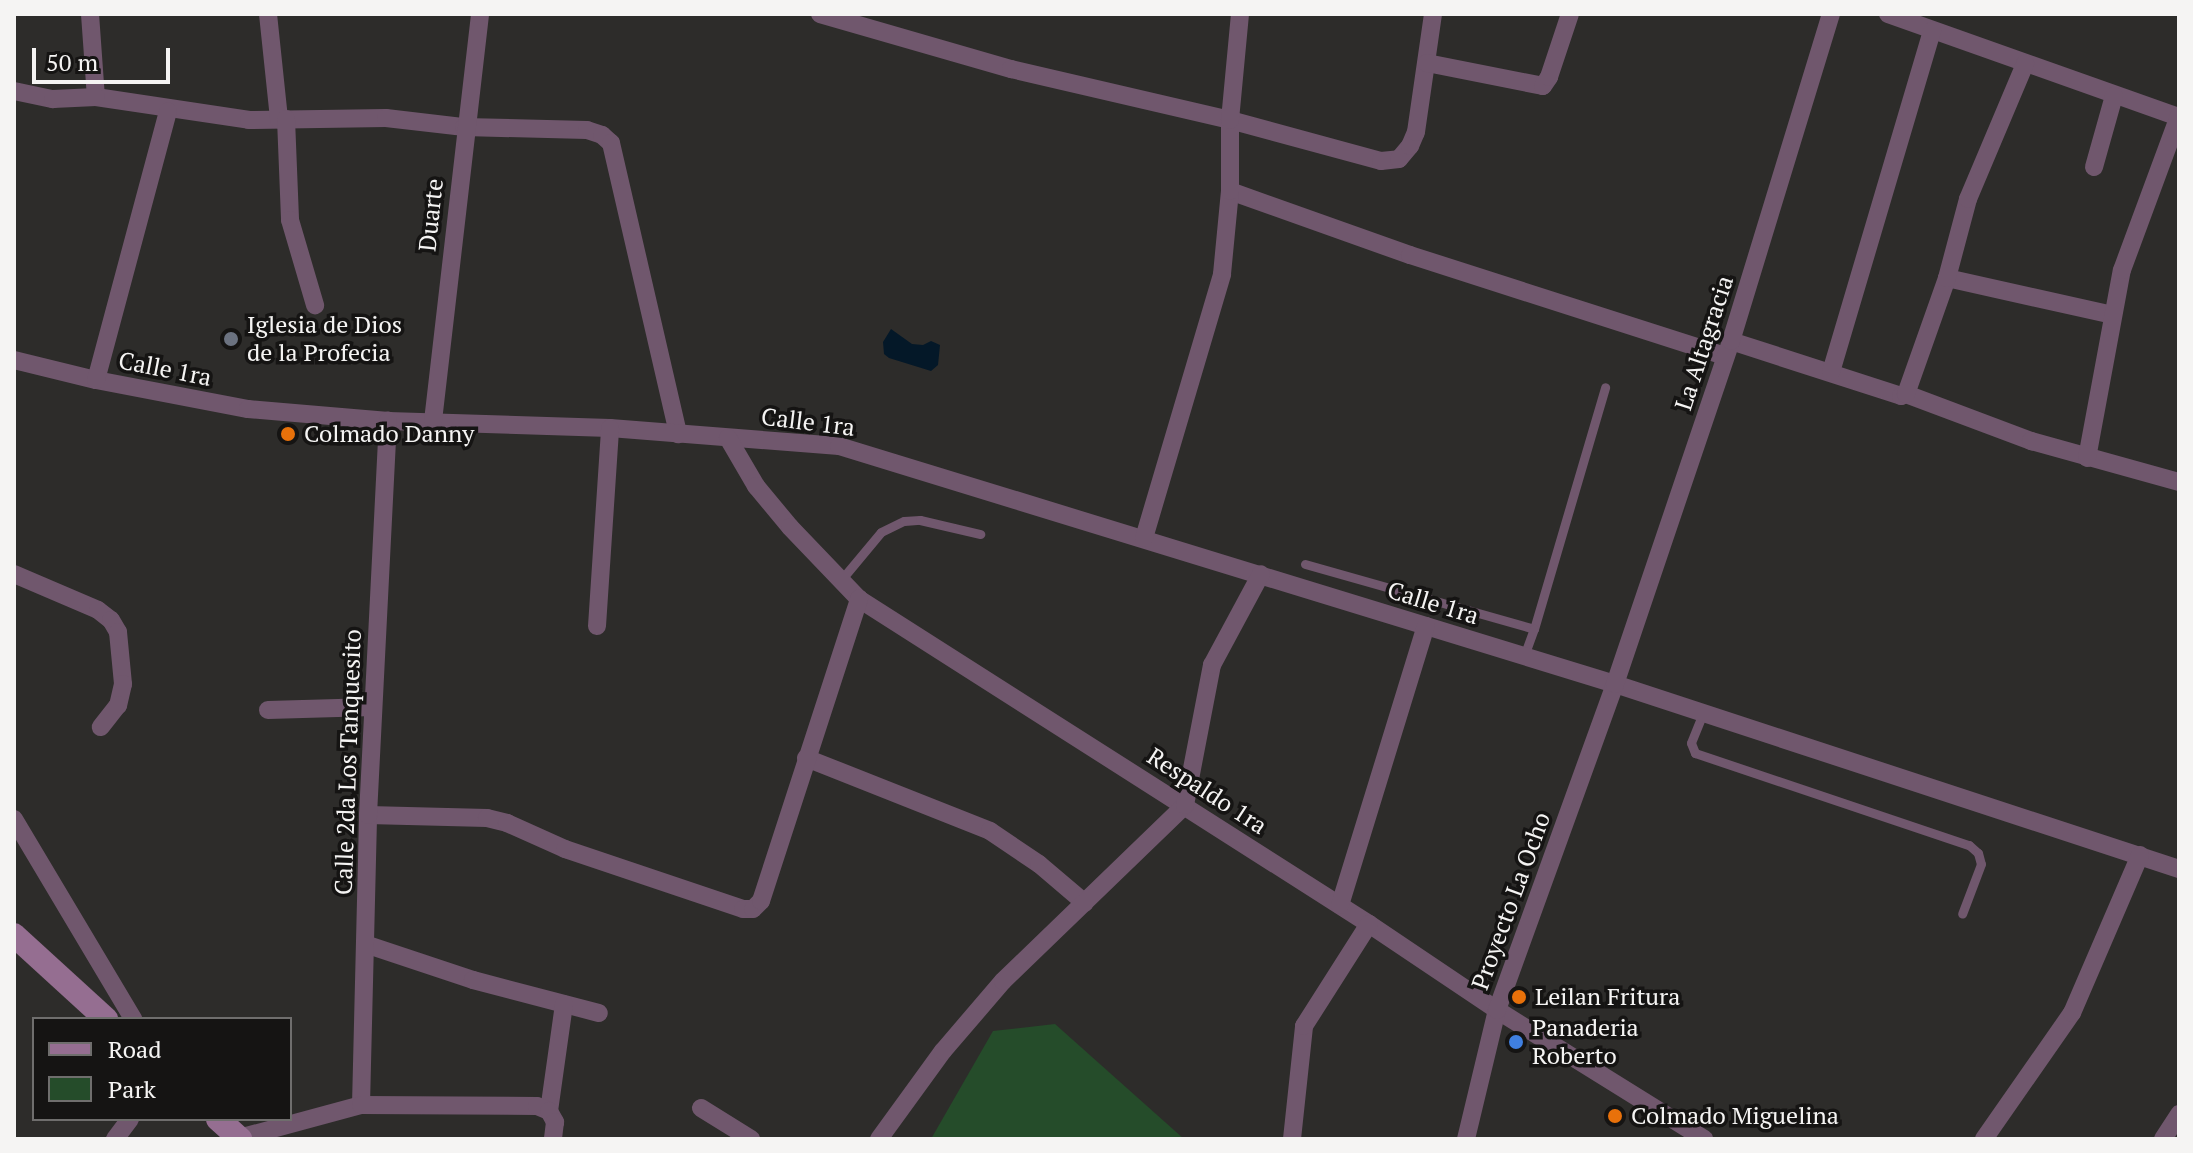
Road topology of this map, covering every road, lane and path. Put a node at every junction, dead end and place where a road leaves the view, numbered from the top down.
1 (90, 14) edge
2 (268, 14) edge
3 (480, 14) edge
4 (820, 14) edge
5 (1240, 14) edge
6 (1433, 14) edge
7 (1570, 14) edge
8 (1831, 14) edge
9 (1888, 14) edge
10 (1932, 31) junction
11 (1427, 63) junction
12 (2025, 64) junction
13 (14, 91) edge
14 (2114, 96) junction
15 (96, 97) junction
16 (168, 111) junction
17 (2179, 117) edge
18 (283, 119) junction
19 (1230, 120) junction
20 (464, 127) junction
21 (2094, 167) dead end
22 (1230, 191) junction
23 (1947, 278) junction
24 (315, 305) dead end
25 (2113, 315) junction
26 (1728, 348) junction
27 (14, 360) edge
28 (1831, 372) junction
29 (96, 380) junction
30 (1605, 387) dead end
31 (1906, 394) junction
32 (388, 421) junction
33 (433, 421) junction
34 (610, 428) junction
35 (678, 434) junction
36 (728, 438) junction
37 (2087, 458) junction
38 (2179, 482) edge
39 (980, 534) dead end
40 (1144, 538) junction
41 (1305, 564) dead end
42 (14, 574) edge
43 (1261, 574) junction
44 (841, 580) junction
45 (859, 599) junction
46 (597, 626) dead end
47 (1426, 626) junction
48 (1534, 629) junction
49 (1524, 656) junction
50 (1615, 684) junction
51 (373, 707) junction
52 (268, 710) dead end
53 (1703, 713) junction
54 (101, 727) dead end
55 (806, 758) junction
56 (1185, 805) junction
57 (368, 815) junction
58 (14, 819) edge
59 (2140, 855) junction
60 (2179, 869) edge
61 (1085, 903) junction
62 (1340, 905) junction
63 (1962, 914) dead end
64 (1369, 924) junction
65 (14, 935) edge
66 (365, 944) junction
67 (564, 1004) junction
68 (1497, 1010) junction
69 (599, 1013) dead end
70 (104, 1017) edge
71 (132, 1017) edge
72 (361, 1105) junction
73 (701, 1108) dead end
74 (549, 1111) junction
75 (2179, 1114) edge
76 (128, 1121) edge
77 (220, 1121) edge
78 (240, 1138) edge
79 (115, 1139) edge
80 (553, 1139) edge
81 (751, 1139) edge
82 (879, 1139) edge
83 (1292, 1139) edge
84 (1466, 1139) edge
85 (1704, 1139) edge
86 (1984, 1139) edge
87 (2163, 1139) edge

1 - 15 street
2 - 18 street
3 - 20 street, Duarte
4 - 19 street
5 - 19 street
6 - 11 street
7 - 11 street
8 - 26 street, La Altagracia
9 - 10 street
10 - 12 street
10 - 28 street
11 - 19 street
12 - 14 street
12 - 23 street
13 - 15 street
14 - 17 street
14 - 21 street
15 - 16 street
16 - 18 street
16 - 29 street
17 - 25 street
18 - 20 street
18 - 24 street
19 - 22 street
20 - 33 street, Duarte
20 - 35 street
22 - 26 street
22 - 40 street
23 - 25 street
23 - 31 street
25 - 37 street
26 - 28 street
26 - 50 street, La Altagracia
27 - 29 street, Calle 1ra
28 - 31 street
29 - 32 street, Calle 1ra
30 - 48 lane
31 - 37 street
32 - 33 street, Calle 1ra
32 - 51 street, Calle 2da Los Tanquesito
33 - 34 street, Calle 1ra
34 - 35 street, Calle 1ra
34 - 46 street
35 - 36 street, Calle 1ra
36 - 40 street, Calle 1ra
36 - 44 street, Respaldo 1ra
37 - 38 street
39 - 44 lane
40 - 43 street, Calle 1ra
41 - 48 lane
42 - 54 street
43 - 47 street, Calle 1ra
43 - 56 street
44 - 45 street, Respaldo 1ra
45 - 55 street
45 - 56 street, Respaldo 1ra
47 - 49 street, Calle 1ra
47 - 62 street
48 - 49 lane
49 - 50 street, Calle 1ra
50 - 53 street, Calle 1ra
50 - 68 street, Proyecto La Ocho
51 - 52 street
51 - 57 street, Calle 2da Los Tanquesito
53 - 59 street, Calle 1ra
53 - 63 lane
55 - 57 street
55 - 61 street
56 - 61 street
56 - 62 street, Respaldo 1ra
57 - 66 street, Calle 2da Los Tanquesito
58 - 71 street
59 - 60 street, Calle 1ra
59 - 86 street
61 - 82 street
62 - 64 street, Respaldo 1ra
64 - 68 street, Respaldo 1ra
64 - 83 street
65 - 70 street
66 - 67 street
66 - 72 street, Calle 2da Los Tanquesito
67 - 69 street
67 - 74 street
68 - 84 street, Proyecto La Ocho
68 - 85 street, Respaldo 1ra
72 - 74 street
72 - 78 street
73 - 81 street
74 - 80 street
75 - 87 street
76 - 79 street
77 - 78 street

